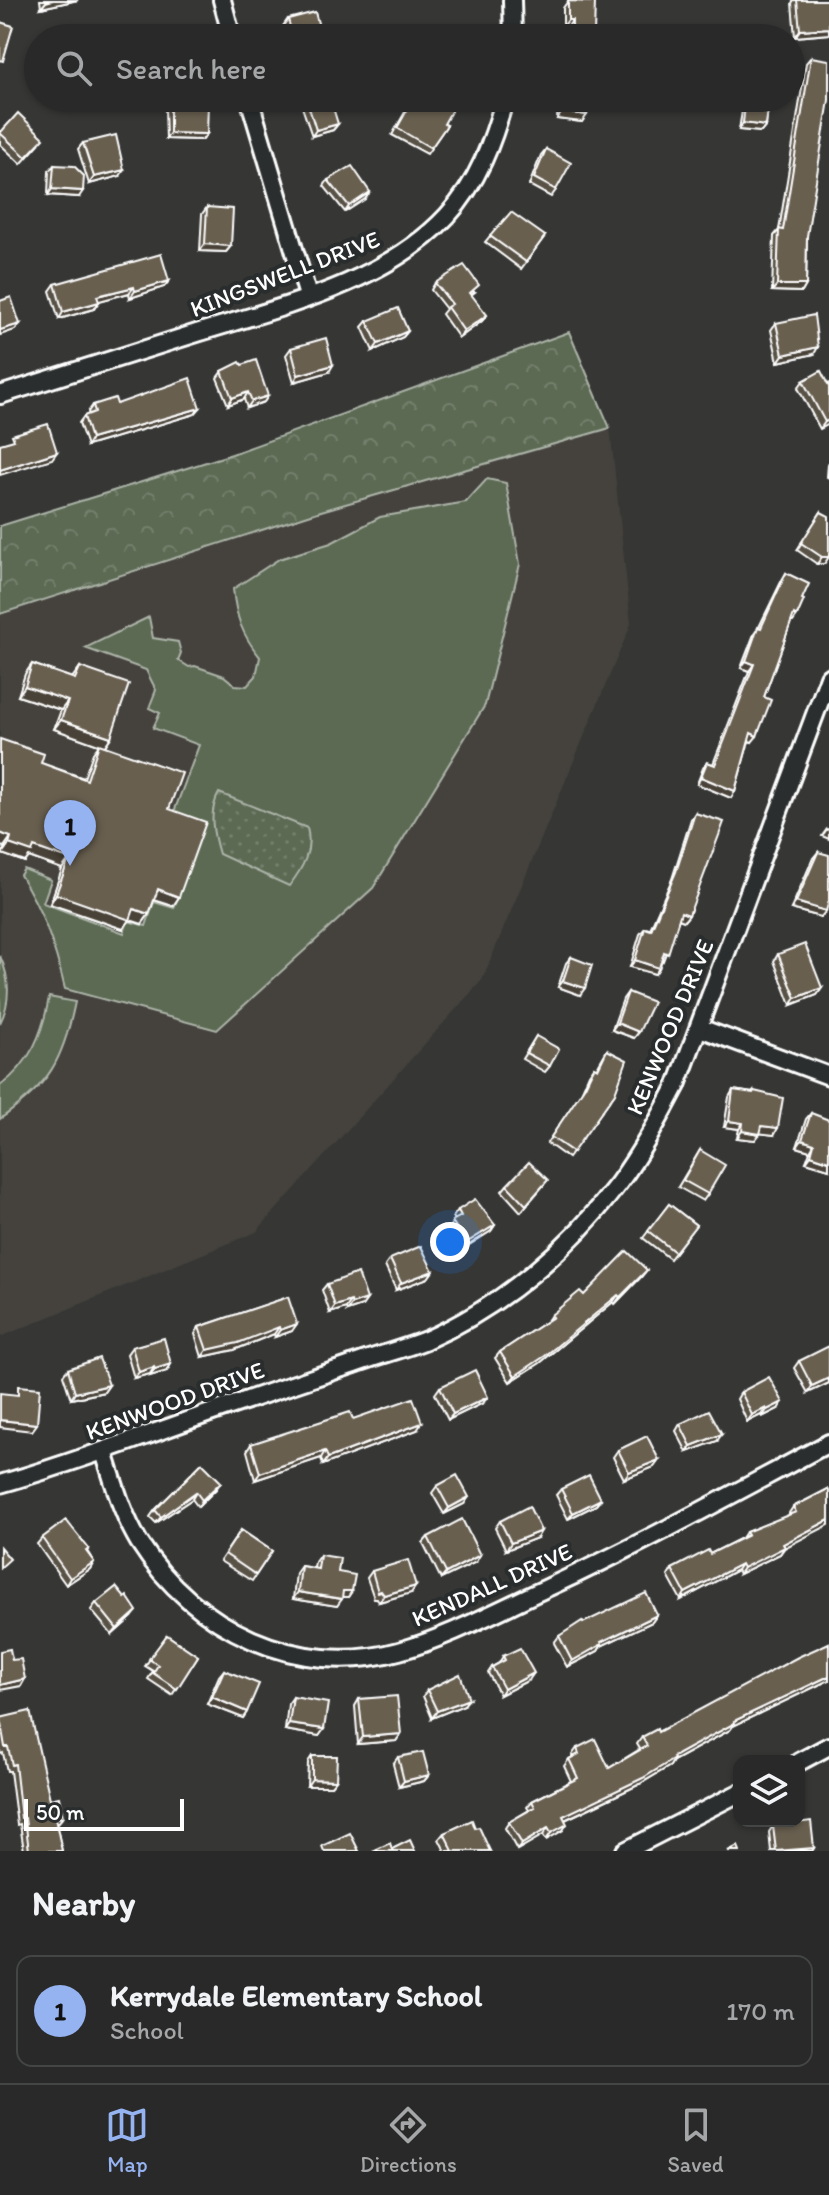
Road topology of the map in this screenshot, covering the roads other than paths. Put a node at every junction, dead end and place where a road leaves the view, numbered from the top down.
1 (222, 0) edge
2 (512, 0) edge
3 (225, 24) edge
4 (513, 24) edge
5 (253, 112) edge
6 (500, 112) edge
7 (308, 296) junction
8 (0, 395) edge
9 (829, 677) edge
10 (700, 1028) junction
11 (829, 1076) edge
12 (829, 1443) edge
13 (104, 1452) junction
14 (0, 1484) edge
15 (827, 1752) edge
16 (805, 1760) edge
17 (733, 1796) edge
18 (625, 1851) edge

1 - 3 street
2 - 4 street
5 - 7 street
6 - 7 street, KINGSWELL DRIVE
7 - 8 street, KINGSWELL DRIVE
9 - 10 street, KENWOOD DRIVE
10 - 11 street
10 - 13 street, KENWOOD DRIVE
12 - 13 street, KENDALL DRIVE
13 - 14 street, KENWOOD DRIVE
15 - 16 street
17 - 18 street

